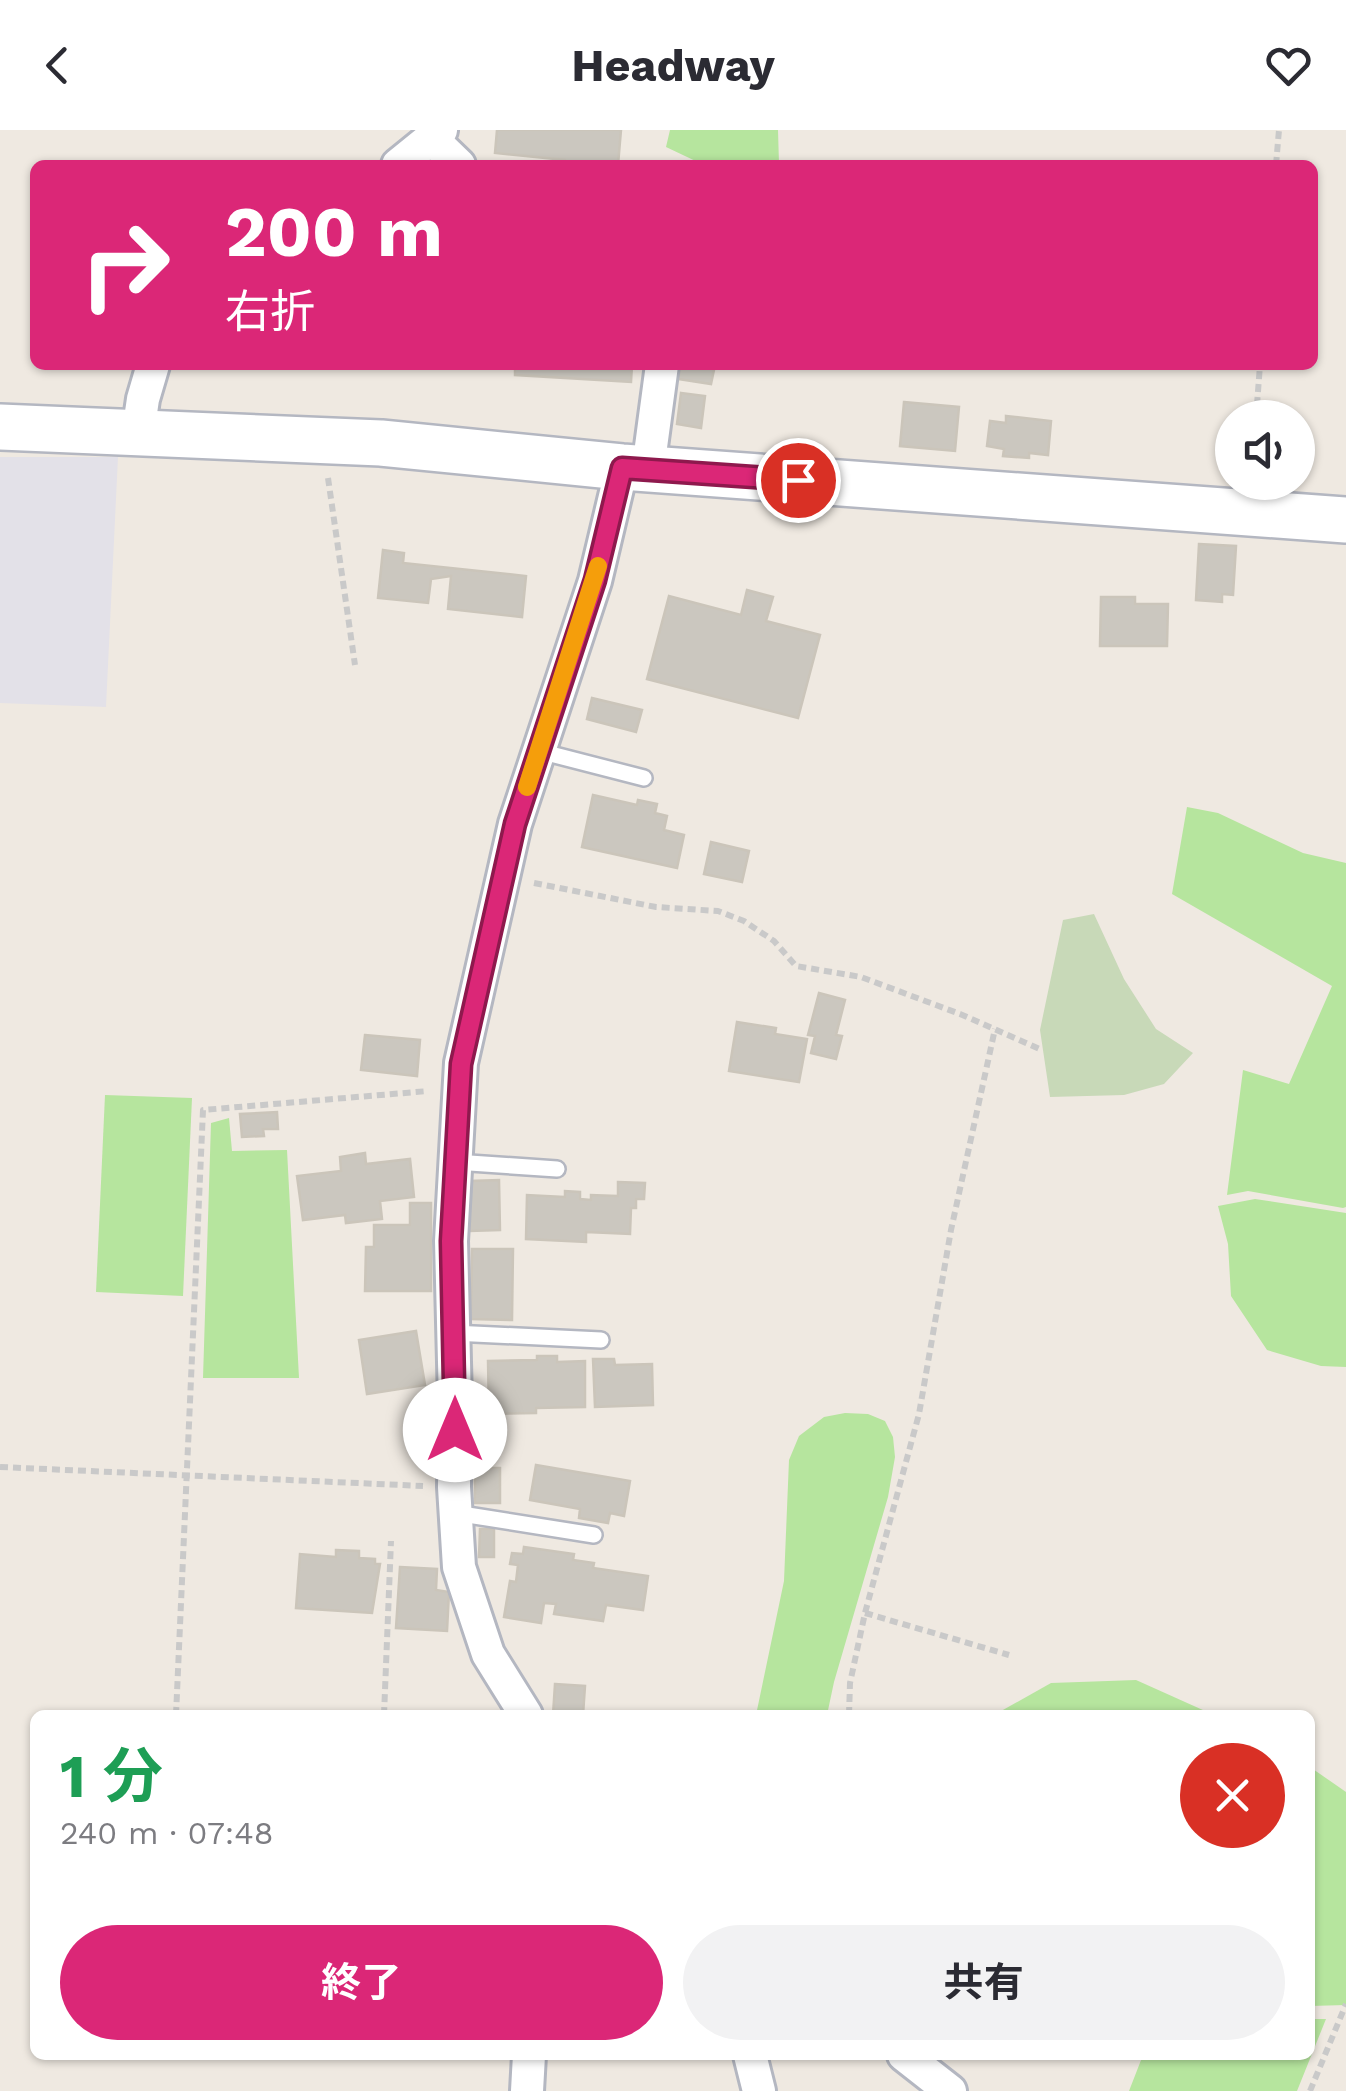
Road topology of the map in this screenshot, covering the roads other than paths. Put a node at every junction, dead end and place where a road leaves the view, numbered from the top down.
1 (436, 134) edge
2 (404, 160) edge
3 (455, 160) edge
4 (151, 370) edge
5 (661, 370) edge
6 (0, 427) edge
7 (138, 433) junction
8 (635, 468) junction
9 (1346, 520) edge
10 (538, 752) junction
11 (644, 778) dead end
12 (455, 1162) junction
13 (558, 1168) dead end
14 (453, 1333) junction
15 (601, 1340) dead end
16 (454, 1500) junction
17 (594, 1535) dead end
18 (523, 1710) edge
19 (529, 2060) edge
20 (751, 2060) edge
21 (910, 2060) edge
22 (527, 2091) edge
23 (759, 2091) edge
24 (950, 2091) edge

1 - 2 street
1 - 3 street
4 - 7 street
5 - 8 street
6 - 7 street
7 - 8 street
8 - 9 street
8 - 10 street
10 - 11 lane
10 - 12 street
12 - 13 lane
12 - 14 street
14 - 15 lane
14 - 16 street
16 - 17 lane
16 - 18 street
19 - 22 street
20 - 23 street
21 - 24 street

